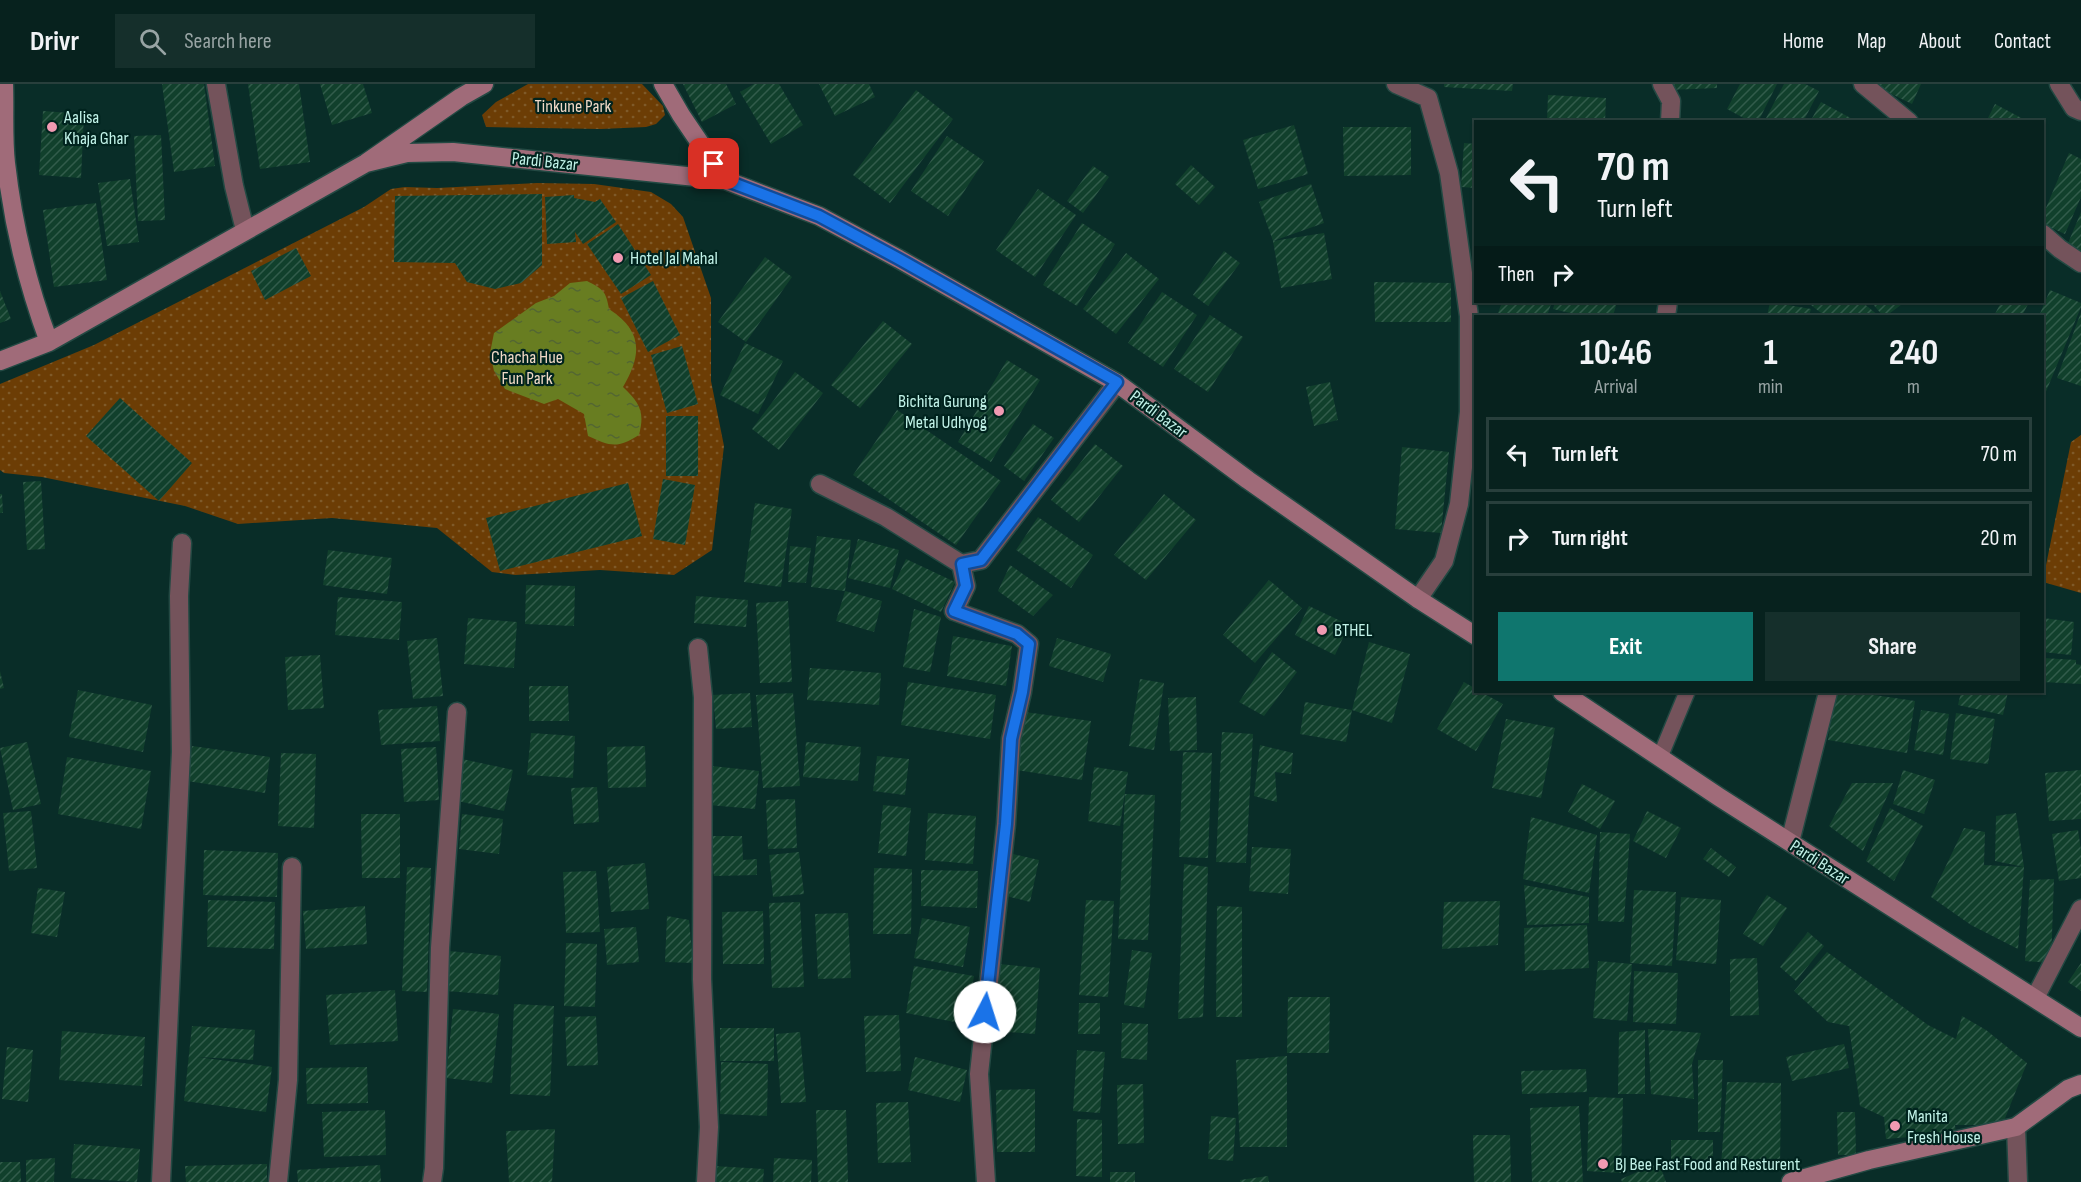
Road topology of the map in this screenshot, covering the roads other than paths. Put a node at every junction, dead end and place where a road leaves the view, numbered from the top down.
1 (4, 84) edge
2 (216, 84) edge
3 (484, 84) edge
4 (663, 84) edge
5 (1396, 84) edge
6 (1662, 84) edge
7 (1863, 84) edge
8 (2059, 84) edge
9 (2081, 111) edge
10 (1670, 120) edge
11 (1907, 120) edge
12 (366, 163) junction
13 (725, 180) junction
14 (245, 230) junction
15 (2044, 235) edge
16 (2081, 263) edge
17 (49, 342) junction
18 (0, 361) edge
19 (1117, 382) junction
20 (820, 484) dead end
21 (182, 543) dead end
22 (962, 564) junction
23 (1418, 599) junction
24 (1474, 635) edge
25 (698, 648) dead end
26 (1566, 693) edge
27 (1687, 693) edge
28 (1828, 693) edge
29 (457, 712) dead end
30 (1660, 757) junction
31 (1790, 842) junction
32 (292, 867) dead end
33 (2081, 909) edge
34 (2035, 998) junction
35 (2081, 1028) edge
36 (2081, 1084) edge
37 (2016, 1127) junction
38 (161, 1182) edge
39 (278, 1182) edge
40 (432, 1182) edge
41 (706, 1182) edge
42 (986, 1182) edge
43 (1791, 1182) edge
44 (2018, 1182) edge

1 - 17 main road
2 - 14 street
3 - 12 main road
4 - 13 main road
5 - 23 street
6 - 10 street
7 - 11 street
8 - 9 street
12 - 13 main road, Pardi Bazar
12 - 14 main road
13 - 19 main road, Pardi Bazar
14 - 17 main road
15 - 16 street
17 - 18 main road
19 - 22 street
19 - 23 main road, Pardi Bazar
20 - 22 street
21 - 38 street
22 - 42 street
23 - 24 main road, Pardi Bazar
25 - 41 street
26 - 30 main road, Pardi Bazar
27 - 30 lane
28 - 31 street
29 - 40 street
30 - 31 main road, Pardi Bazar
31 - 34 main road, Pardi Bazar
32 - 39 street
33 - 34 street
34 - 35 main road, Pardi Bazar
36 - 37 main road
37 - 43 main road
37 - 44 street

